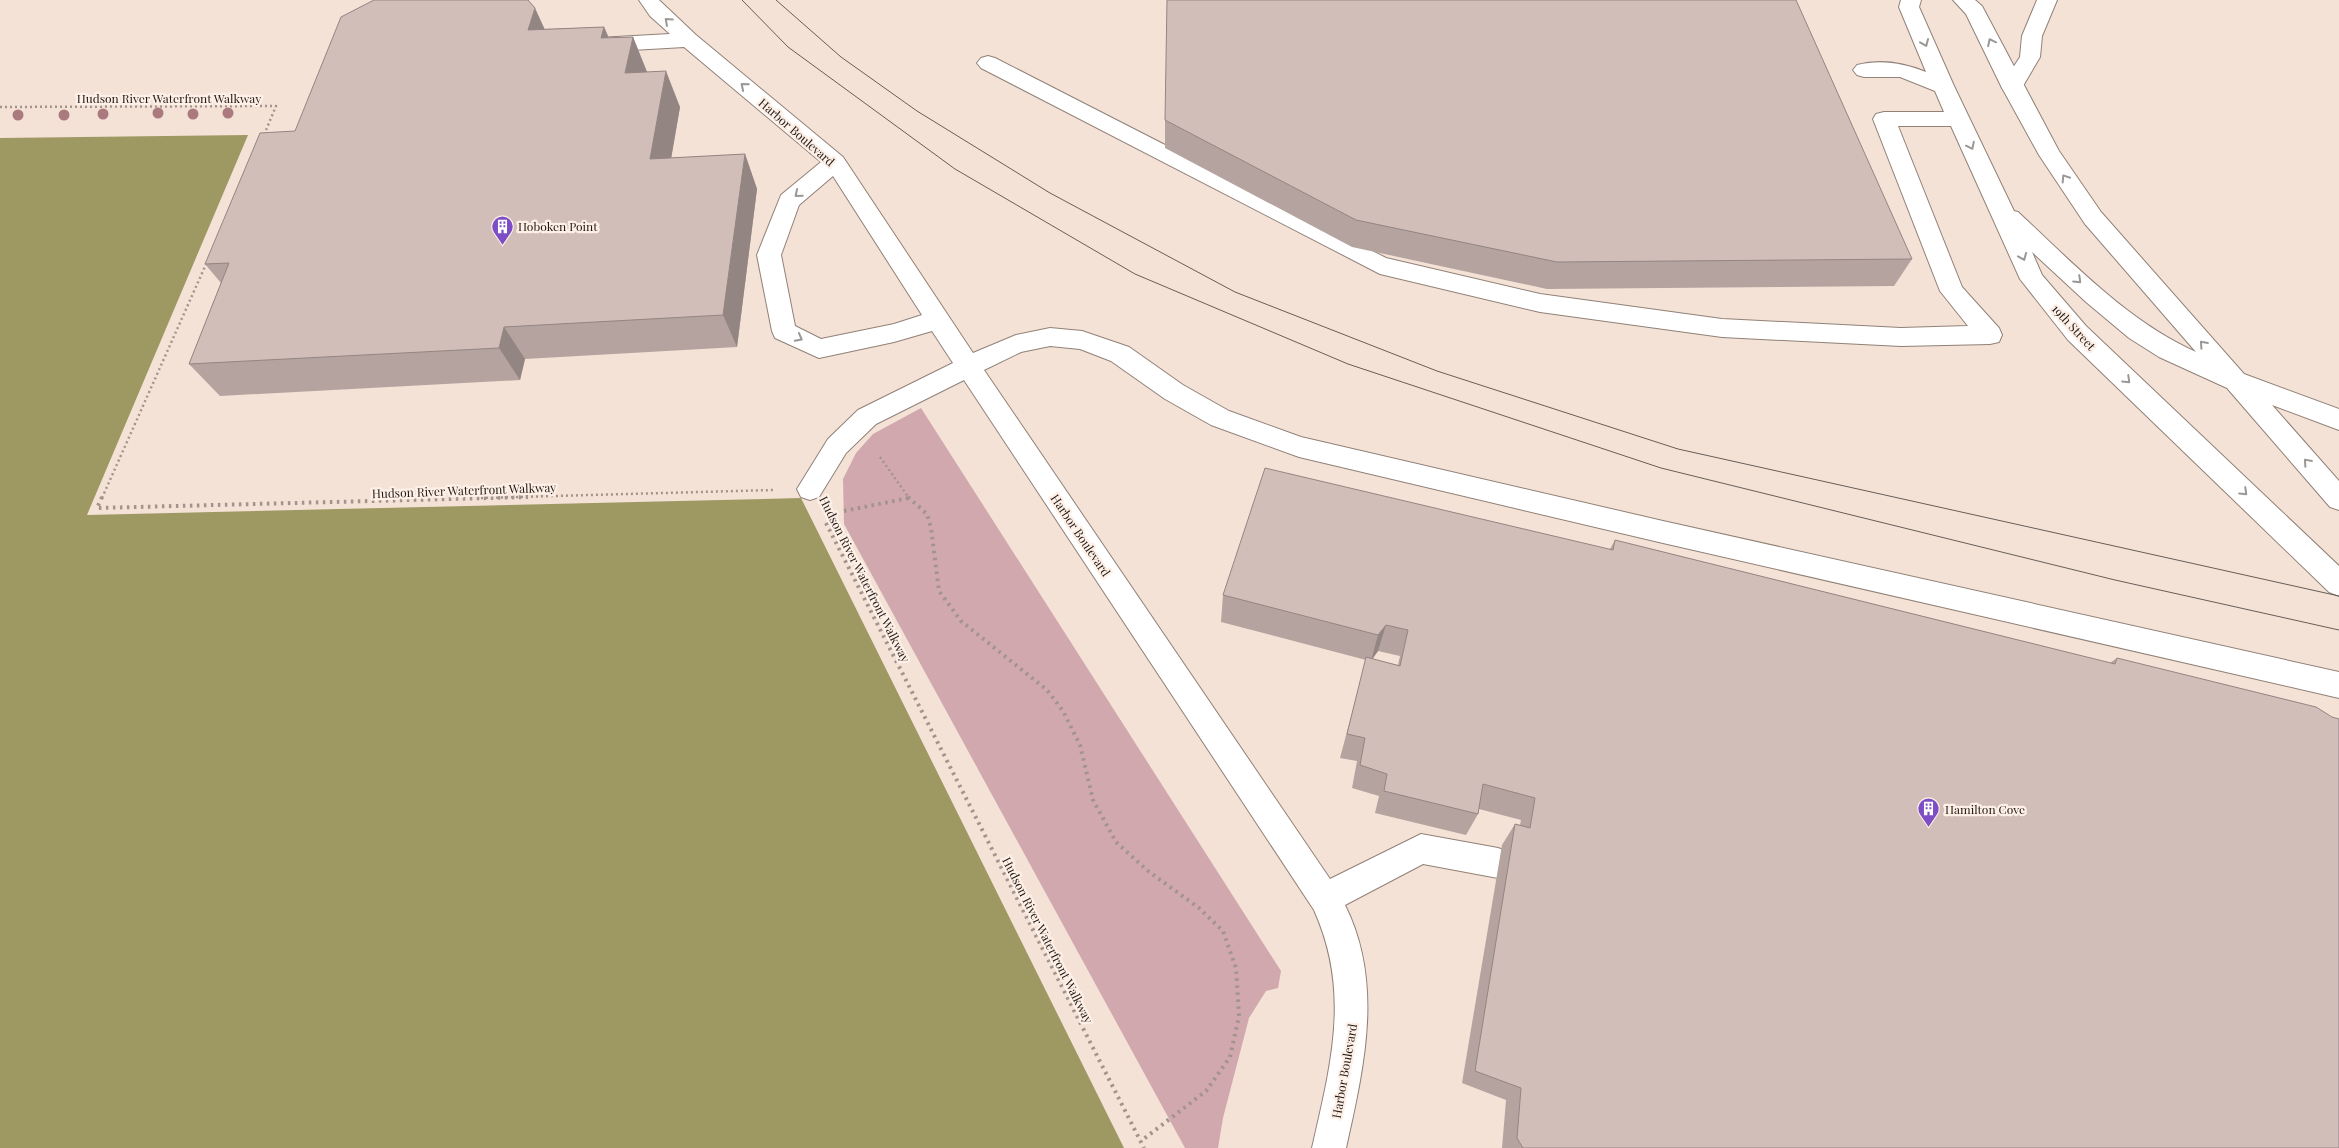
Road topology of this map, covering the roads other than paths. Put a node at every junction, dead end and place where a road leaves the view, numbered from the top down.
1 (649, 0) edge
2 (1911, 0) edge
3 (1963, 0) edge
4 (2047, 0) edge
5 (689, 40) junction
6 (580, 46) edge
7 (988, 63) dead end
8 (1864, 70) dead end
9 (1943, 86) junction
10 (2012, 86) junction
11 (1958, 119) junction
12 (835, 162) junction
13 (2003, 212) junction
14 (938, 320) junction
15 (968, 366) junction
16 (2236, 380) junction
17 (2339, 420) edge
18 (810, 489) road end
19 (2339, 499) edge
20 (2339, 584) edge
21 (2339, 685) edge
22 (1498, 863) dead end
23 (1325, 899) junction
24 (1329, 1148) edge

5 -> 1 street, Harbor Boulevard
2 -> 9 street, 19th Street
10 -> 3 street
4 - 10 street
5 - 6 street
12 -> 5 street, Harbor Boulevard
7 - 11 street
8 - 9 street
9 - 11 street, 19th Street
16 -> 10 street
11 -> 13 street, 19th Street
12 - 14 street, Harbor Boulevard
12 -> 14 street
13 -> 16 street
13 -> 20 street, 19th Street
14 - 15 street, Harbor Boulevard
15 - 18 street
15 - 21 street
15 - 23 street, Harbor Boulevard
16 - 17 street
19 -> 16 street
22 - 23 street
23 - 24 street, Harbor Boulevard

